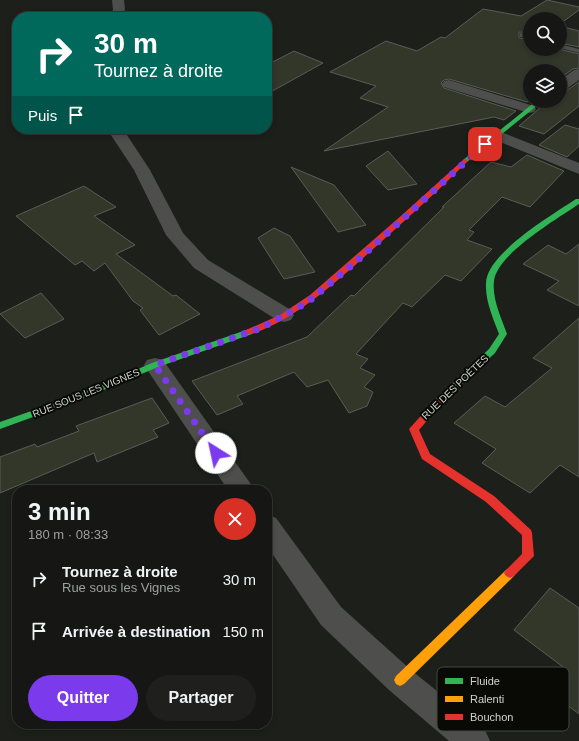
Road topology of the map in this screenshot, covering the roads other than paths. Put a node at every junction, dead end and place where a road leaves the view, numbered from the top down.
1 (118, 0) edge
2 (118, 12) edge
3 (567, 48) edge
4 (579, 51) edge
5 (579, 73) edge
6 (567, 82) edge
7 (449, 84) dead end
8 (523, 102) edge
9 (530, 108) edge
10 (117, 134) edge
11 (496, 135) junction
12 (576, 166) edge
13 (579, 201) edge
14 (284, 315) junction
15 (155, 365) junction
16 (0, 426) edge
17 (239, 485) edge
18 (272, 532) edge
19 (400, 680) junction
20 (437, 710) edge
21 (462, 731) edge
22 (474, 741) edge

1 - 2 street
3 - 4 lane
5 - 6 street
7 - 8 street
9 - 11 street, RUE SOUS LES VIGNES
10 - 14 street
11 - 12 street
11 - 14 street, RUE SOUS LES VIGNES
13 - 19 street, RUE DES POÈTES
14 - 15 street, RUE SOUS LES VIGNES
15 - 16 street, RUE SOUS LES VIGNES
15 - 17 street
18 - 19 street
19 - 20 street
21 - 22 street

